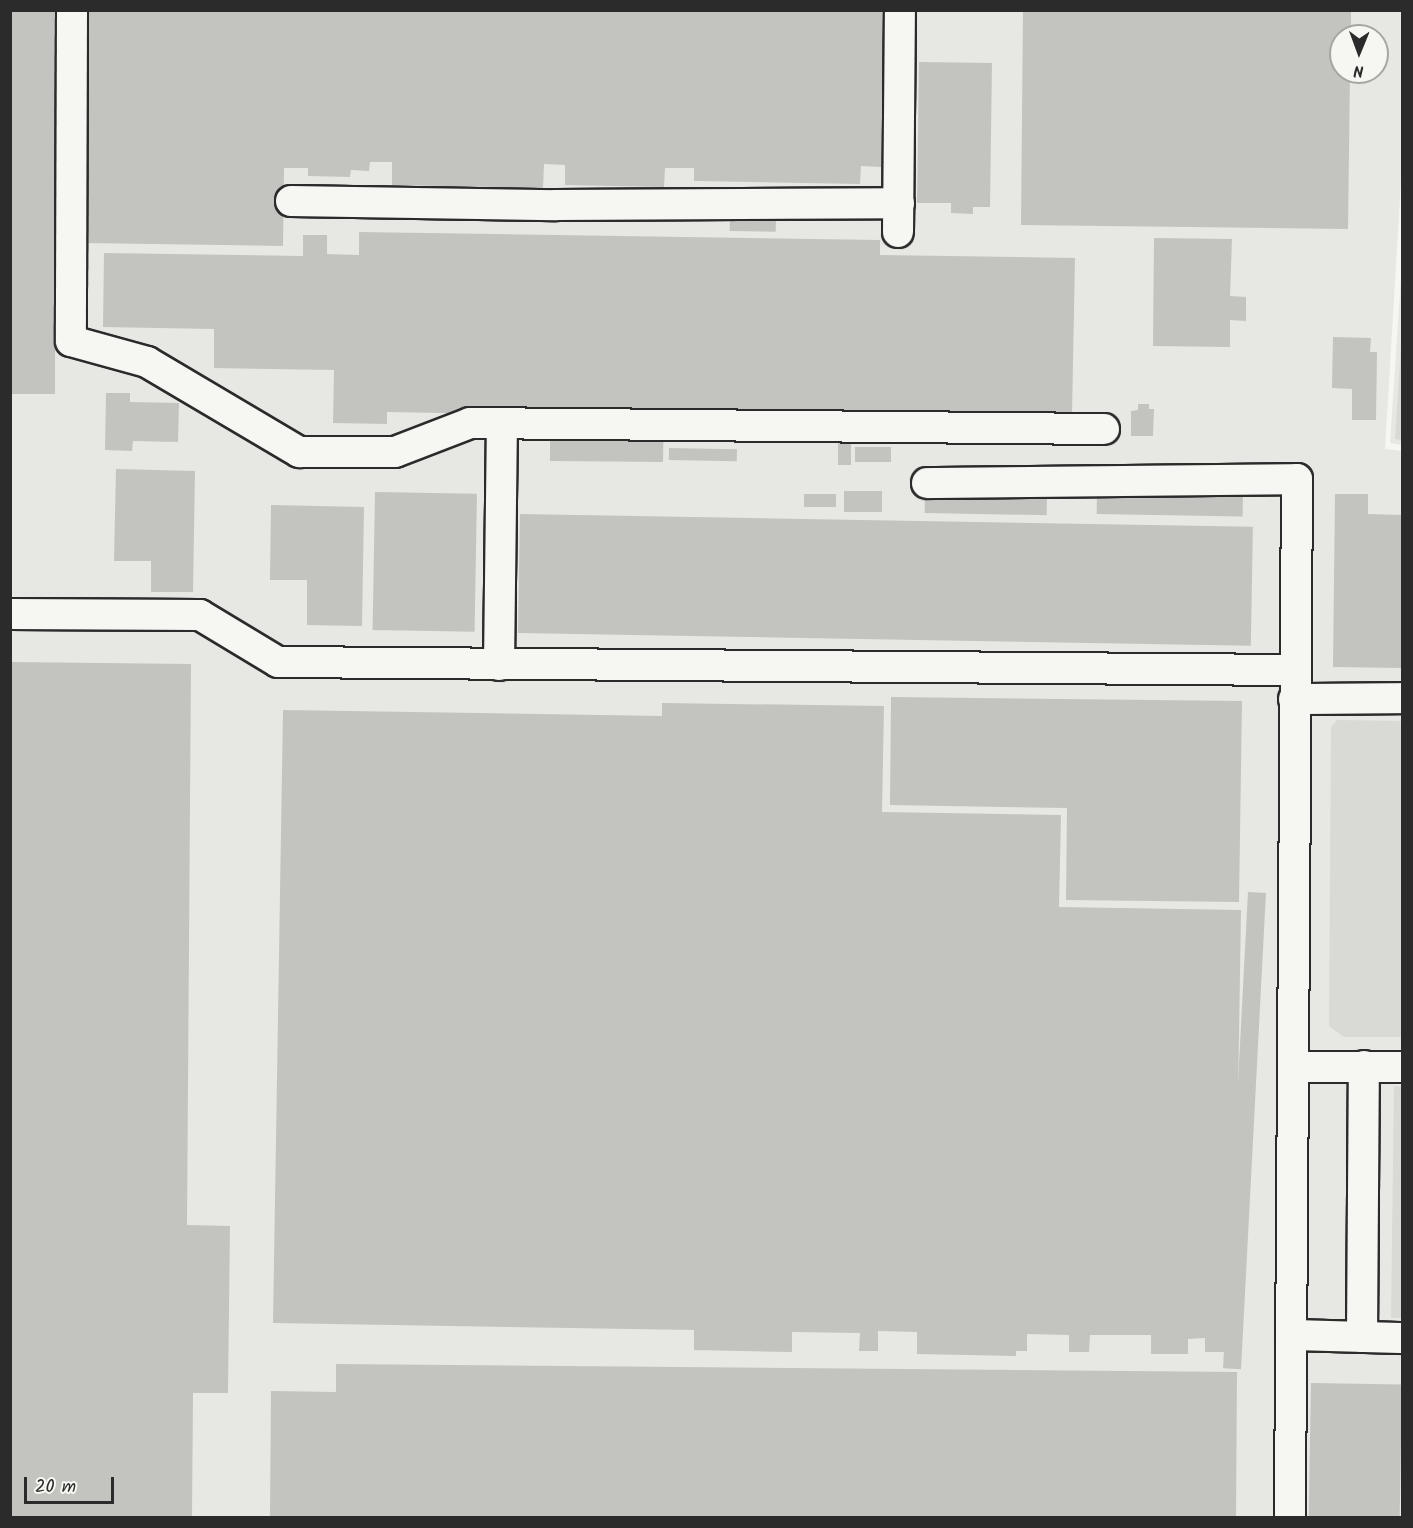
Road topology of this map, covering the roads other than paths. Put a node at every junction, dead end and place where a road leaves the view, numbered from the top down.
1 (72, 10) edge
2 (900, 10) edge
3 (291, 201) dead end
4 (899, 203) junction
5 (898, 232) dead end
6 (502, 424) junction
7 (1104, 429) dead end
8 (927, 483) dead end
9 (10, 614) edge
10 (499, 665) junction
11 (1294, 684) junction
12 (1402, 698) edge
13 (1364, 1066) junction
14 (1402, 1066) edge
15 (1293, 1067) junction
16 (1292, 1335) junction
17 (1362, 1337) junction
18 (1402, 1338) edge
19 (1290, 1518) edge

1 - 6 lane
2 - 4 lane
3 - 4 lane
4 - 5 lane
6 - 7 lane
6 - 10 lane
8 - 11 lane
9 - 10 lane
10 - 11 lane
11 - 12 lane
11 - 15 lane
13 - 14 lane
13 - 15 lane
13 - 17 lane
15 - 16 lane
16 - 17 lane
16 - 19 lane
17 - 18 lane

